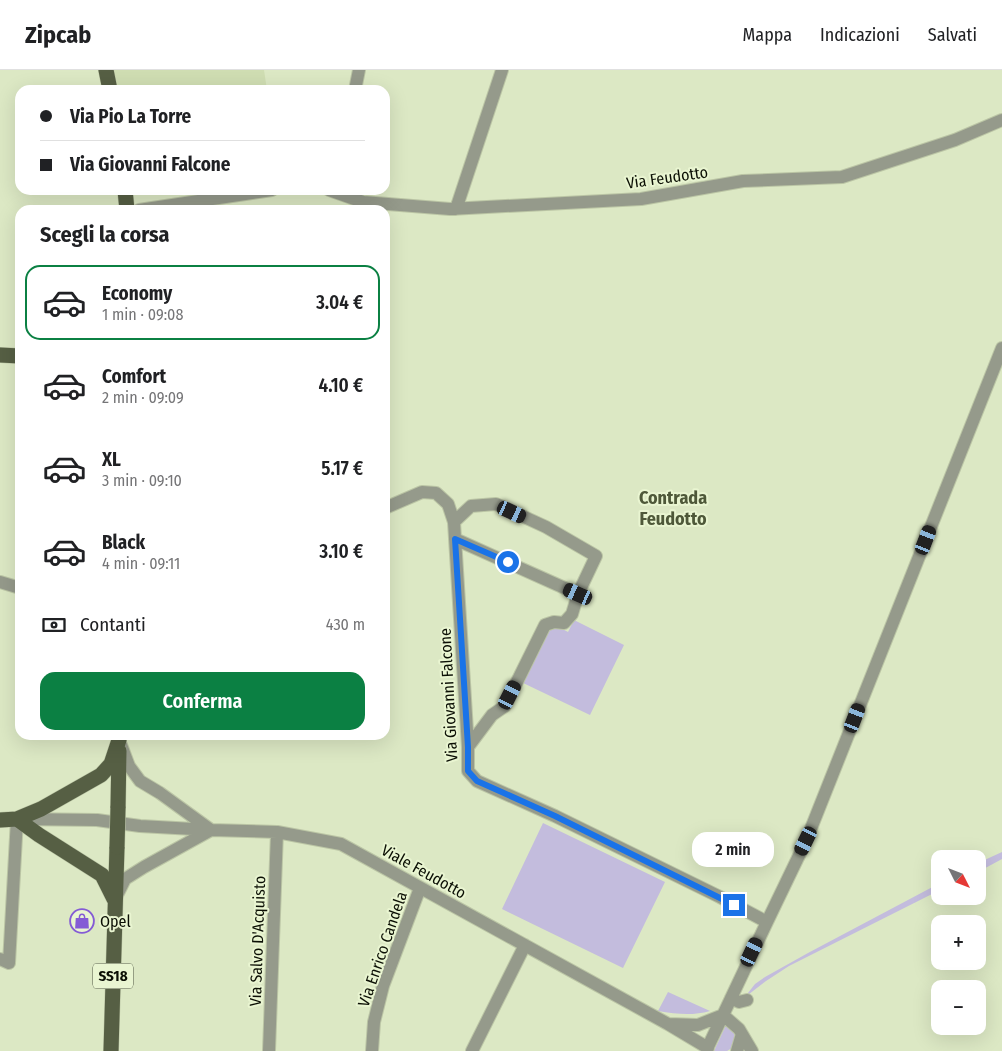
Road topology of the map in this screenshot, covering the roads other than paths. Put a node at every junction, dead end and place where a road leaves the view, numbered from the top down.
1 (106, 70) edge
2 (359, 70) edge
3 (502, 70) edge
4 (109, 85) edge
5 (356, 85) edge
6 (1002, 120) edge
7 (239, 195) edge
8 (343, 195) edge
9 (172, 205) edge
10 (456, 208) junction
11 (1002, 348) edge
12 (0, 355) edge
13 (15, 356) edge
14 (390, 506) edge
15 (454, 522) junction
16 (455, 539) junction
17 (0, 582) edge
18 (15, 586) edge
19 (578, 594) junction
20 (118, 740) edge
21 (119, 740) edge
22 (120, 740) edge
23 (468, 747) junction
24 (17, 819) junction
25 (0, 820) edge
26 (212, 830) junction
27 (277, 832) junction
28 (420, 888) junction
29 (115, 901) junction
30 (766, 922) junction
31 (525, 945) junction
32 (0, 959) edge
33 (731, 998) junction
34 (747, 1000) dead end
35 (723, 1015) junction
36 (673, 1027) junction
37 (742, 1034) junction
38 (709, 1045) edge
39 (111, 1051) edge
40 (269, 1051) edge
41 (372, 1051) edge
42 (472, 1051) edge
43 (736, 1051) edge
44 (752, 1051) edge

1 - 4 main road
2 - 5 street
3 - 10 street
6 - 10 street, Via Feudotto
7 - 9 street
8 - 10 street, Via Feudotto
11 - 30 street
12 - 13 main road
14 - 15 street, Via Giovanni Falcone
15 - 16 street, Via Giovanni Falcone
15 - 19 street
16 - 19 street
16 - 23 street, Via Giovanni Falcone
17 - 18 street
19 - 23 street
20 - 24 main road
21 - 29 main road, SS18, bridge
22 - 26 street
23 - 30 street, Via Giovanni Falcone
24 - 25 main road
24 - 26 street, Viale Feudotto
24 - 29 main road
24 - 32 street
26 - 27 street, Viale Feudotto
26 - 29 street
27 - 28 street, Viale Feudotto
27 - 40 street, Via Salvo D'Acquisto
28 - 31 street, Viale Feudotto
28 - 41 street, Via Enrico Candela
29 - 39 main road, SS18
30 - 33 street
31 - 36 street, Viale Feudotto
31 - 42 street
33 - 34 street
33 - 35 street
35 - 36 street
35 - 37 street
35 - 38 street
36 - 38 street, Viale Feudotto
37 - 43 street
37 - 44 street

